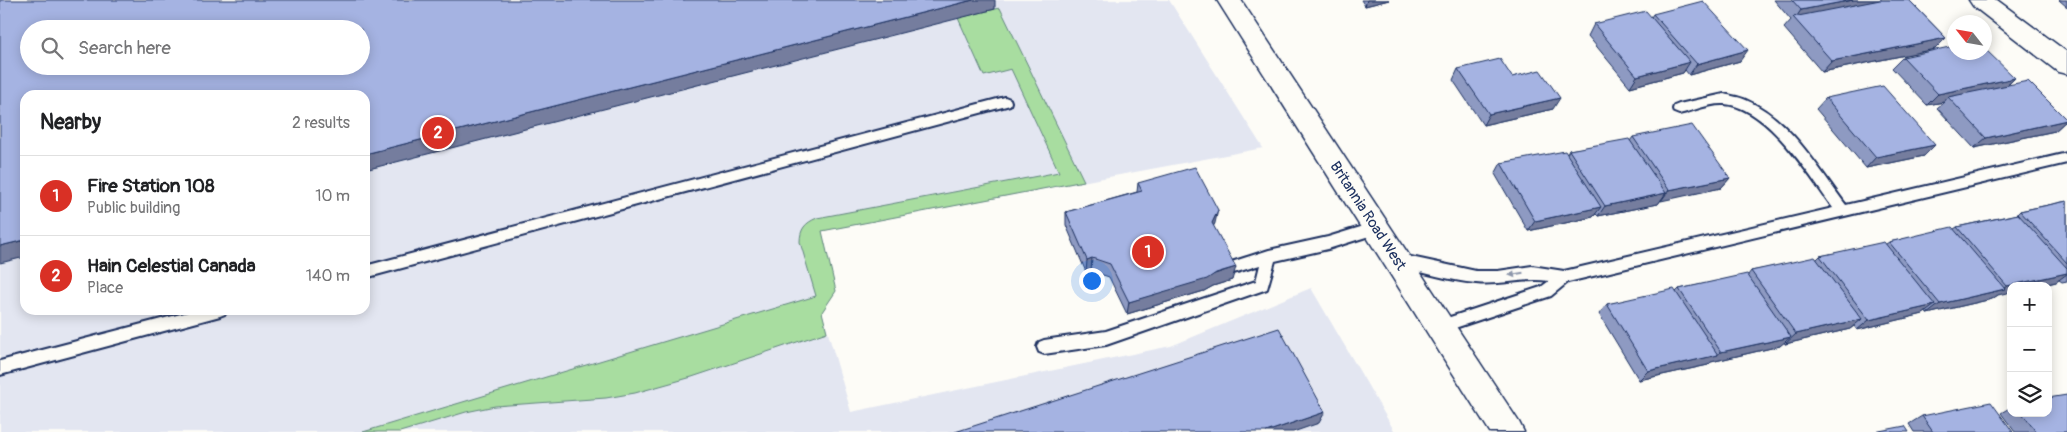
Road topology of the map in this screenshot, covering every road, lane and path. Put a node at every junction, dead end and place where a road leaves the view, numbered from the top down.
1 (1229, 0) edge
2 (1982, 0) edge
3 (2067, 65) edge
4 (1006, 102) dead end
5 (1679, 109) dead end
6 (2067, 158) edge
7 (1844, 211) junction
8 (1377, 228) junction
9 (1269, 256) junction
10 (1397, 260) junction
11 (1226, 269) edge
12 (370, 271) edge
13 (1564, 277) junction
14 (201, 315) edge
15 (1440, 326) junction
16 (1044, 347) dead end
17 (0, 368) edge
18 (1508, 432) edge

1 - 8 main road, Britannia Road West
2 - 3 main road
4 - 12 lane
5 - 7 lane
6 - 7 lane
7 - 13 lane
8 - 9 lane
8 - 10 main road, Britannia Road West
9 - 11 lane
9 - 16 lane
13 -> 10 lane
10 - 15 main road, Britannia Road West
13 - 15 lane
14 - 17 lane
15 - 18 main road, Britannia Road West

